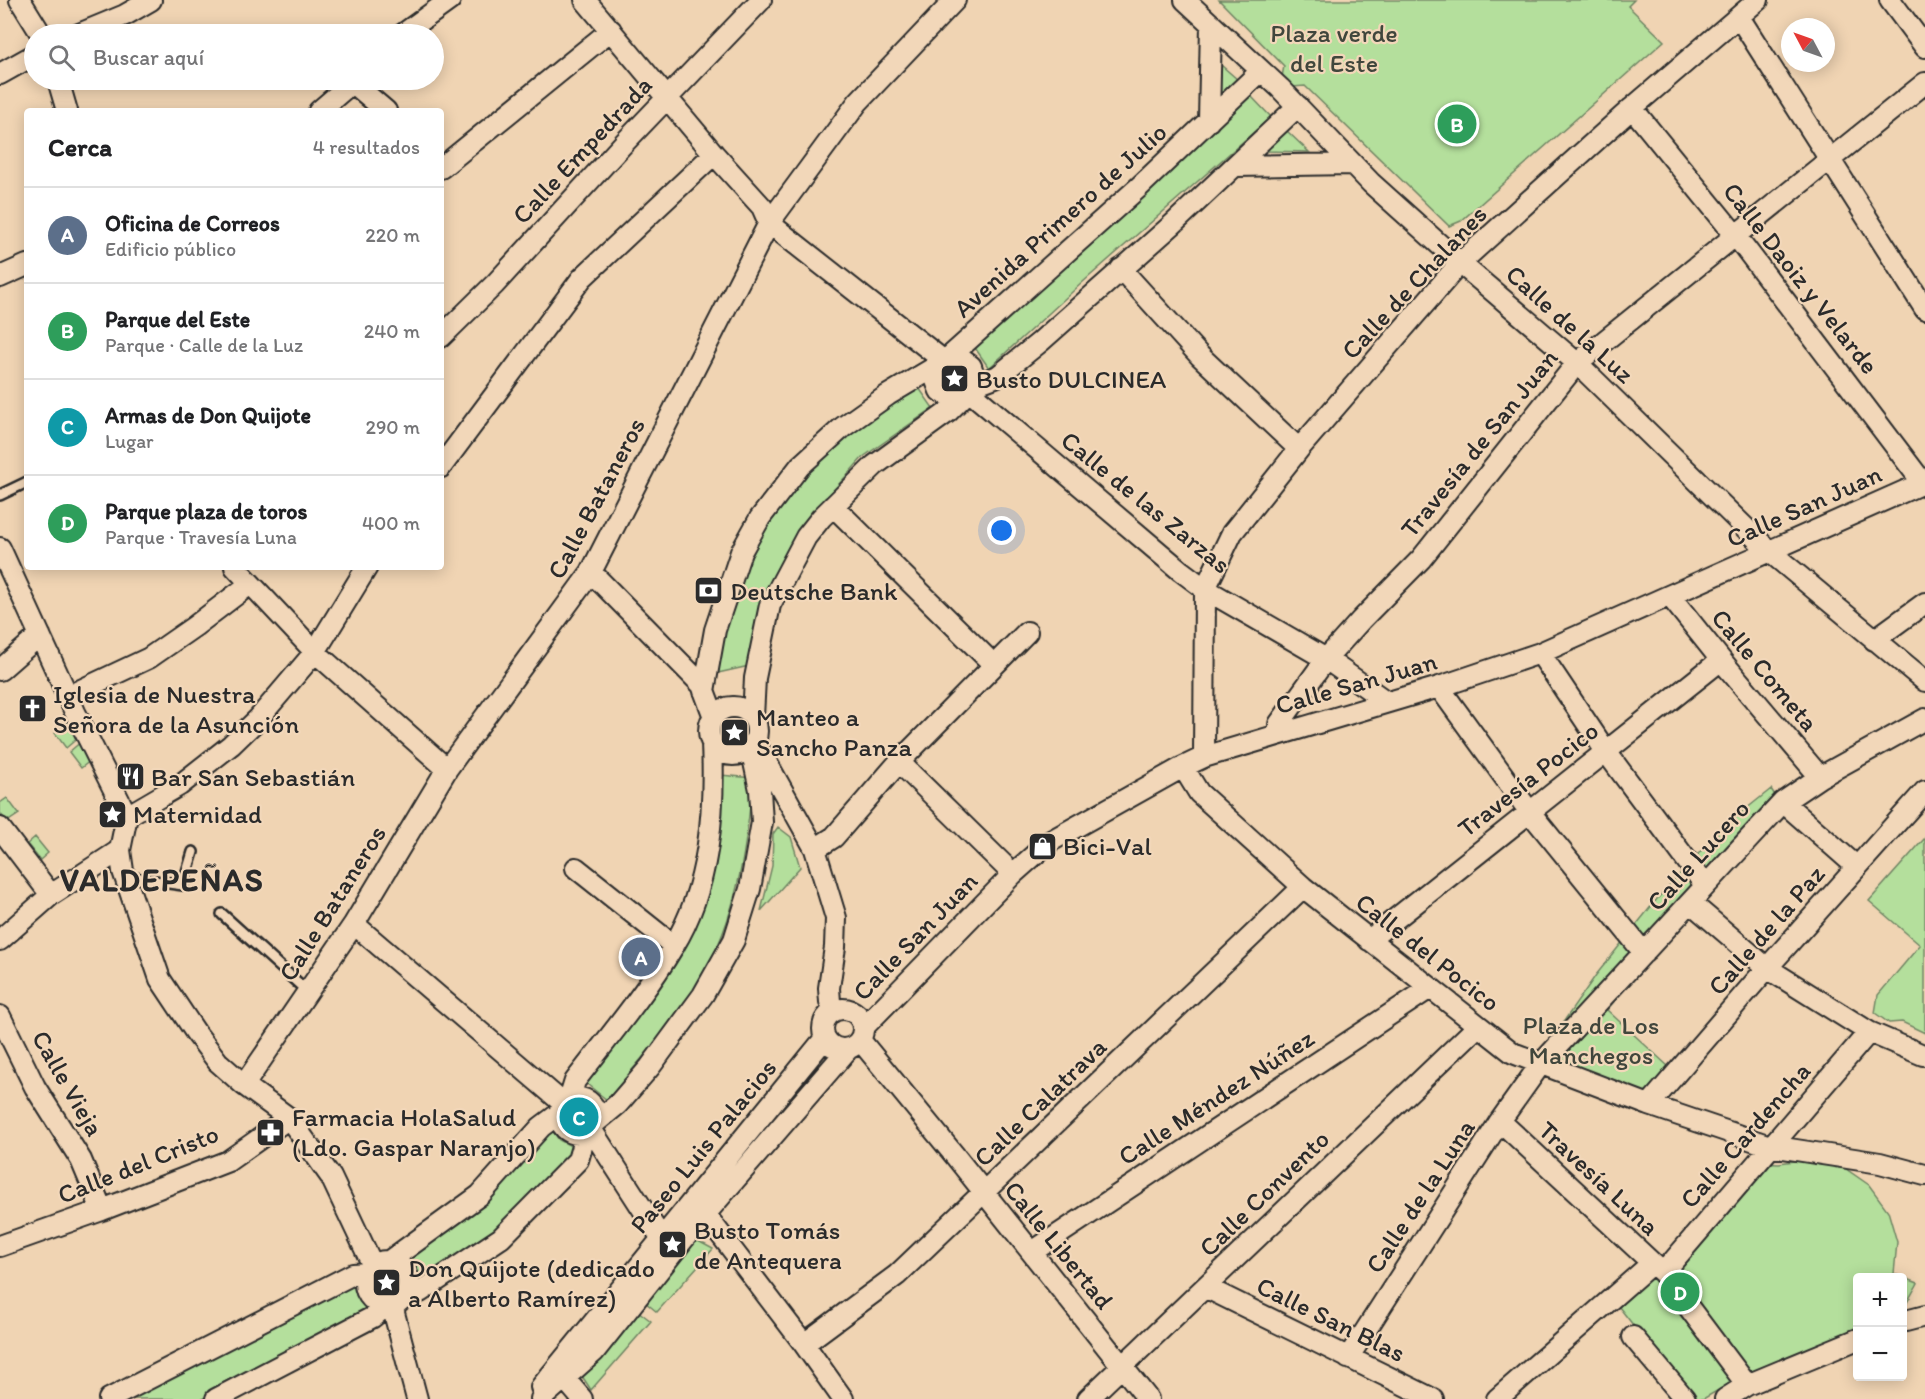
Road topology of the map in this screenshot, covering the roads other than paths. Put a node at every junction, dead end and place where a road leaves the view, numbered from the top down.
1 (20, 0) edge
2 (151, 0) edge
3 (450, 0) edge
4 (585, 0) edge
5 (761, 0) edge
6 (955, 0) edge
7 (1185, 0) edge
8 (1758, 0) edge
9 (1890, 0) edge
10 (1739, 17) junction
11 (35, 24) edge
12 (103, 24) edge
13 (417, 24) edge
14 (1211, 24) junction
15 (611, 30) junction
16 (1925, 47) edge
17 (24, 61) edge
18 (1261, 71) junction
19 (0, 74) edge
20 (1925, 83) edge
21 (61, 90) edge
22 (344, 90) edge
23 (364, 90) edge
24 (666, 99) junction
25 (1298, 106) junction
26 (66, 108) edge
27 (322, 108) edge
28 (383, 108) edge
29 (1632, 108) junction
30 (1209, 121) junction
31 (714, 154) junction
32 (1830, 160) junction
33 (444, 162) edge
34 (1353, 164) junction
35 (1236, 166) junction
36 (769, 223) junction
37 (1736, 236) junction
38 (1460, 263) junction
39 (24, 266) edge
40 (1121, 268) junction
41 (0, 277) edge
42 (1925, 309) edge
43 (444, 334) edge
44 (944, 362) junction
45 (1577, 363) junction
46 (970, 390) junction
47 (1299, 449) junction
48 (444, 463) edge
49 (1924, 482) edge
50 (24, 483) edge
51 (0, 495) edge
52 (833, 506) junction
53 (0, 548) edge
54 (1769, 550) junction
55 (238, 570) edge
56 (365, 570) edge
57 (591, 572) junction
58 (250, 584) junction
59 (1205, 589) junction
60 (1670, 596) junction
61 (1925, 603) edge
62 (1027, 632) dead end
63 (40, 635) junction
64 (1874, 640) junction
65 (315, 652) junction
66 (1540, 653) junction
67 (1326, 659) junction
68 (1721, 660) junction
69 (993, 665) junction
70 (0, 670) edge
71 (1925, 681) edge
72 (1439, 687) junction
73 (704, 691) junction
74 (1387, 702) junction
75 (72, 704) junction
76 (714, 717) junction
77 (753, 717) junction
78 (1925, 719) edge
79 (1279, 734) junction
80 (712, 742) junction
81 (753, 745) junction
82 (1607, 753) junction
83 (1204, 757) junction
84 (898, 762) junction
85 (1183, 767) junction
86 (447, 769) junction
87 (1820, 777) junction
88 (1925, 791) edge
89 (1783, 802) junction
90 (792, 810) junction
91 (1529, 811) junction
92 (127, 816) junction
93 (762, 822) junction
94 (0, 829) edge
95 (120, 849) junction
96 (815, 849) junction
97 (193, 852) dead end
98 (1857, 867) junction
99 (576, 868) dead end
100 (1013, 874) junction
101 (126, 877) junction
102 (1705, 885) junction
103 (1303, 887) junction
104 (51, 895) junction
105 (1690, 903) junction
106 (222, 914) dead end
107 (354, 924) junction
108 (0, 940) edge
109 (1369, 940) junction
110 (674, 946) junction
111 (1644, 953) junction
112 (1767, 968) junction
113 (1430, 988) junction
114 (308, 992) junction
115 (836, 1010) junction
116 (0, 1016) edge
117 (1478, 1026) junction
118 (1869, 1032) junction
119 (825, 1038) junction
120 (857, 1039) junction
121 (1923, 1055) dead end
122 (1540, 1065) junction
123 (244, 1086) junction
124 (565, 1105) junction
125 (1649, 1105) junction
126 (289, 1118) junction
127 (1500, 1121) junction
128 (591, 1128) junction
129 (1770, 1146) junction
130 (1925, 1175) edge
131 (984, 1194) junction
132 (102, 1210) junction
133 (705, 1214) junction
134 (668, 1242) junction
135 (0, 1246) edge
136 (1032, 1252) junction
137 (376, 1266) junction
138 (1657, 1268) junction
139 (1205, 1287) junction
140 (395, 1302) junction
141 (1925, 1316) edge
142 (1907, 1321) edge
143 (1633, 1337) dead end
144 (1853, 1341) edge
145 (804, 1344) junction
146 (1348, 1358) junction
147 (1122, 1367) junction
148 (565, 1379) junction
149 (1747, 1385) junction
150 (109, 1399) edge
151 (216, 1399) edge
152 (417, 1399) edge
153 (531, 1399) edge
154 (541, 1399) edge
155 (582, 1399) edge
156 (843, 1399) edge
157 (1088, 1399) edge
158 (1148, 1399) edge
159 (1433, 1399) edge
160 (1497, 1399) edge
161 (1685, 1399) edge
162 (1725, 1399) edge

1 - 11 street
2 - 12 street
3 - 13 street
4 - 15 street
5 - 24 street, Calle Empedrada
6 - 36 street, Calle Bataneros
7 - 14 street, Calle de la Luz
8 - 10 street, Calle de Chalanes
9 - 16 street
10 - 29 street, Calle de Chalanes
10 - 32 street
14 - 18 street, Calle de la Luz
14 - 30 street
15 - 24 street
15 - 33 street
17 - 19 street
18 - 25 street, Calle de la Luz
18 - 30 street, Avenida Primero de Julio
20 - 32 street, Travesía de San Juan
21 - 26 street
22 - 27 street
23 - 28 street
24 - 31 street
24 - 43 street, Calle Empedrada
25 - 34 street, Calle de la Luz
25 - 35 street
29 - 37 street, Calle Daoiz y Velarde
29 - 38 street, Calle de Chalanes
30 - 44 street, Avenida Primero de Julio
31 - 36 street
31 - 48 street
32 - 37 street, Travesía de San Juan
32 - 42 street
34 - 35 street
34 - 38 street, Calle de la Luz
35 - 40 street
36 - 44 street
36 - 57 street, Calle Bataneros
37 - 45 street, Travesía de San Juan
37 - 49 street, Calle Daoiz y Velarde
38 - 45 street, Calle de la Luz
38 - 47 street, Calle de Chalanes
39 - 41 street
40 - 46 street
40 - 47 street
44 - 46 street
44 - 46 street
44 - 73 street, Avenida Primero de Julio
45 - 54 street, Calle de la Luz
45 - 67 street, Travesía de San Juan
46 - 52 street
46 - 59 street, Calle de las Zarzas
47 - 59 street, Calle de Chalanes
49 - 54 street, Calle San Juan
50 - 51 lane
52 - 69 street
52 - 77 street
53 - 63 street
54 - 60 street, Calle San Juan
54 - 64 street, Calle de la Luz
55 - 58 street
56 - 65 street
57 - 73 street
57 - 86 street, Calle Bataneros
58 - 65 street
58 - 75 street
59 - 67 street, Calle de las Zarzas
59 - 83 street
60 - 66 street, Calle San Juan
60 - 68 street, Calle Cometa
61 - 64 street
62 - 69 street
63 - 70 street
63 - 75 street
64 - 71 street, Calle de la Luz
65 - 86 street
65 - 92 street
66 - 72 street, Calle San Juan
66 - 82 street
67 - 74 street, Calle de las Zarzas
67 - 79 street, Travesía de San Juan
68 - 82 street, Travesía Pocico
68 - 87 street, Calle Cometa
69 - 84 street
72 - 74 street, Calle San Juan
72 - 91 street
73 - 76 street
74 - 79 street, Calle San Juan
75 - 92 street
76 - 77 street
76 - 80 street
77 - 81 street
78 - 87 street, Calle Lucero
79 - 83 street, Calle San Juan
80 - 81 street
80 - 110 street
81 - 90 street
81 - 93 street
82 - 91 street, Travesía Pocico
82 - 102 street
83 - 85 street, Calle San Juan
84 - 96 street
84 - 100 street
85 - 100 street, Calle San Juan
85 - 103 street, Calle del Pocico
86 - 107 street, Calle Bataneros
87 - 89 street, Calle Lucero
88 - 98 street, Calle de la Paz
89 - 98 street
89 - 102 street, Calle Lucero
90 - 93 street
90 - 96 street
91 - 109 street, Travesía Pocico
91 - 111 street
92 - 95 street
93 - 128 street
94 - 104 street
95 - 101 street
95 - 104 street
96 - 115 street
97 - 101 lane
98 - 112 street, Calle de la Paz
99 - 110 street
100 - 120 street, Calle San Juan
101 - 123 street
102 - 105 street, Calle Lucero
103 - 109 street, Calle del Pocico
103 - 131 street, Calle Calatrava
104 - 108 street
105 - 111 street, Calle Lucero
105 - 112 street
106 - 114 lane
107 - 114 street, Calle Bataneros
107 - 124 street
109 - 113 street, Calle del Pocico
110 - 124 street
111 - 122 street, Calle Lucero
112 - 118 street
112 - 125 street, Calle de la Paz
113 - 117 street, Calle del Pocico
113 - 136 street, Calle Méndez Núñez
114 - 123 street, Calle Bataneros
115 - 119 street
115 - 120 street
116 - 132 street, Calle Vieja
117 - 122 street, Calle del Pocico
117 - 139 street, Calle Convento
118 - 121 street
118 - 129 street, Calle Cardencha
119 - 120 street
119 - 134 street, Paseo Luis Palacios
120 - 131 street, Calle Libertad
120 - 133 street, Paseo Luis Palacios
122 - 125 street, Calle del Pocico
122 - 127 street, Calle de la Luna
123 - 126 street
124 - 128 street
124 - 128 street
124 - 137 street
125 - 129 street, Calle del Pocico
126 - 132 street, Calle del Cristo
126 - 137 street
127 - 138 street, Travesía Luna
127 - 146 street, Calle de la Luna
128 - 134 street
128 - 140 street
129 - 130 street, Calle del Pocico
129 - 138 street, Calle Cardencha
131 - 136 street, Calle Libertad
131 - 145 street, Calle Calatrava
132 - 135 street, Calle del Cristo
133 - 134 street, Paseo Luis Palacios
133 - 145 street
134 - 148 street, Paseo Luis Palacios
134 - 153 street, Paseo Luis Palacios
136 - 147 street, Calle Libertad
137 - 140 street
137 - 140 street
137 - 150 street
138 - 149 street, Travesía Luna
138 - 160 street, Calle Cardencha
139 - 146 street, Calle San Blas
139 - 147 street, Calle Convento
140 - 151 street
140 - 152 street
141 - 142 street
143 - 161 street
144 - 149 street
145 - 156 street
146 - 159 street, Calle San Blas
147 - 157 street, Calle Convento
147 - 158 street, Calle Libertad
148 - 154 street, Paseo Luis Palacios
148 - 155 street
149 - 162 street

